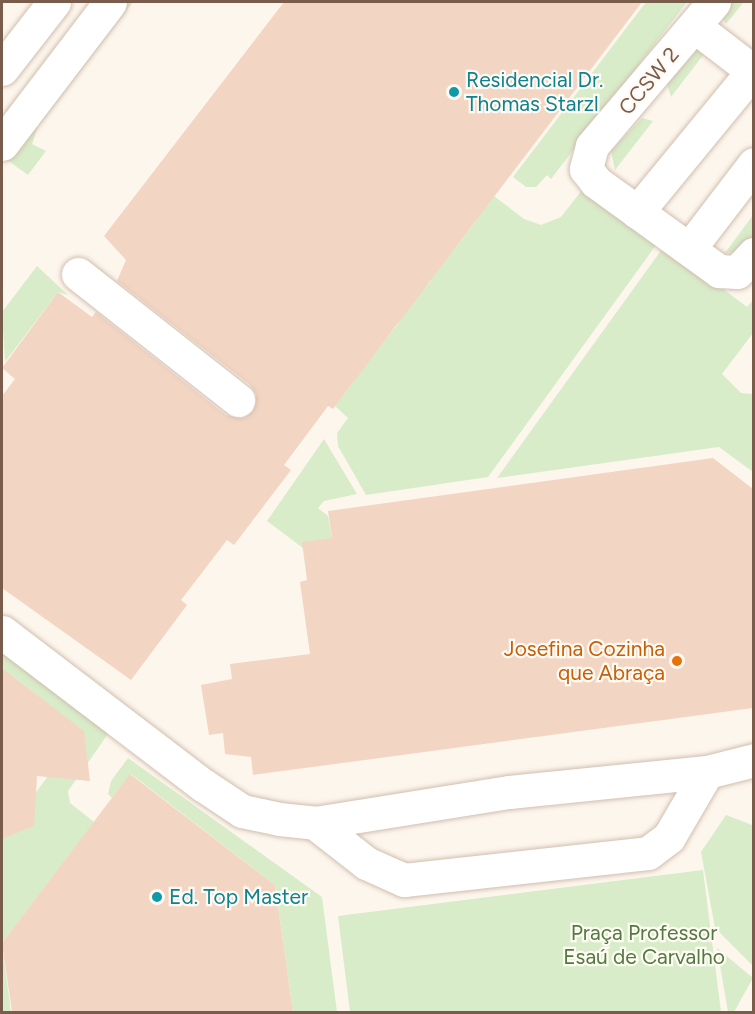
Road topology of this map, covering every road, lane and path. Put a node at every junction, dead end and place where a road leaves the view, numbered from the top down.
1 (54, 2) edge
2 (110, 2) edge
3 (704, 14) edge
4 (2, 69) edge
5 (753, 71) edge
6 (2, 144) edge
7 (753, 164) edge
8 (637, 212) junction
9 (689, 249) junction
10 (753, 254) edge
11 (78, 274) dead end
12 (238, 400) dead end
13 (2, 632) edge
14 (753, 760) edge
15 (707, 772) junction
16 (315, 823) junction

1 - 4 street
2 - 6 street
3 - 5 street, CCSW 2
3 - 8 street, CCSW 2
5 - 8 street, CCSW 2
7 - 9 street
8 - 9 street, CCSW 2
9 - 10 street, CCSW 2
11 - 12 street
13 - 16 street
14 - 15 street
15 - 16 street
15 - 16 street

